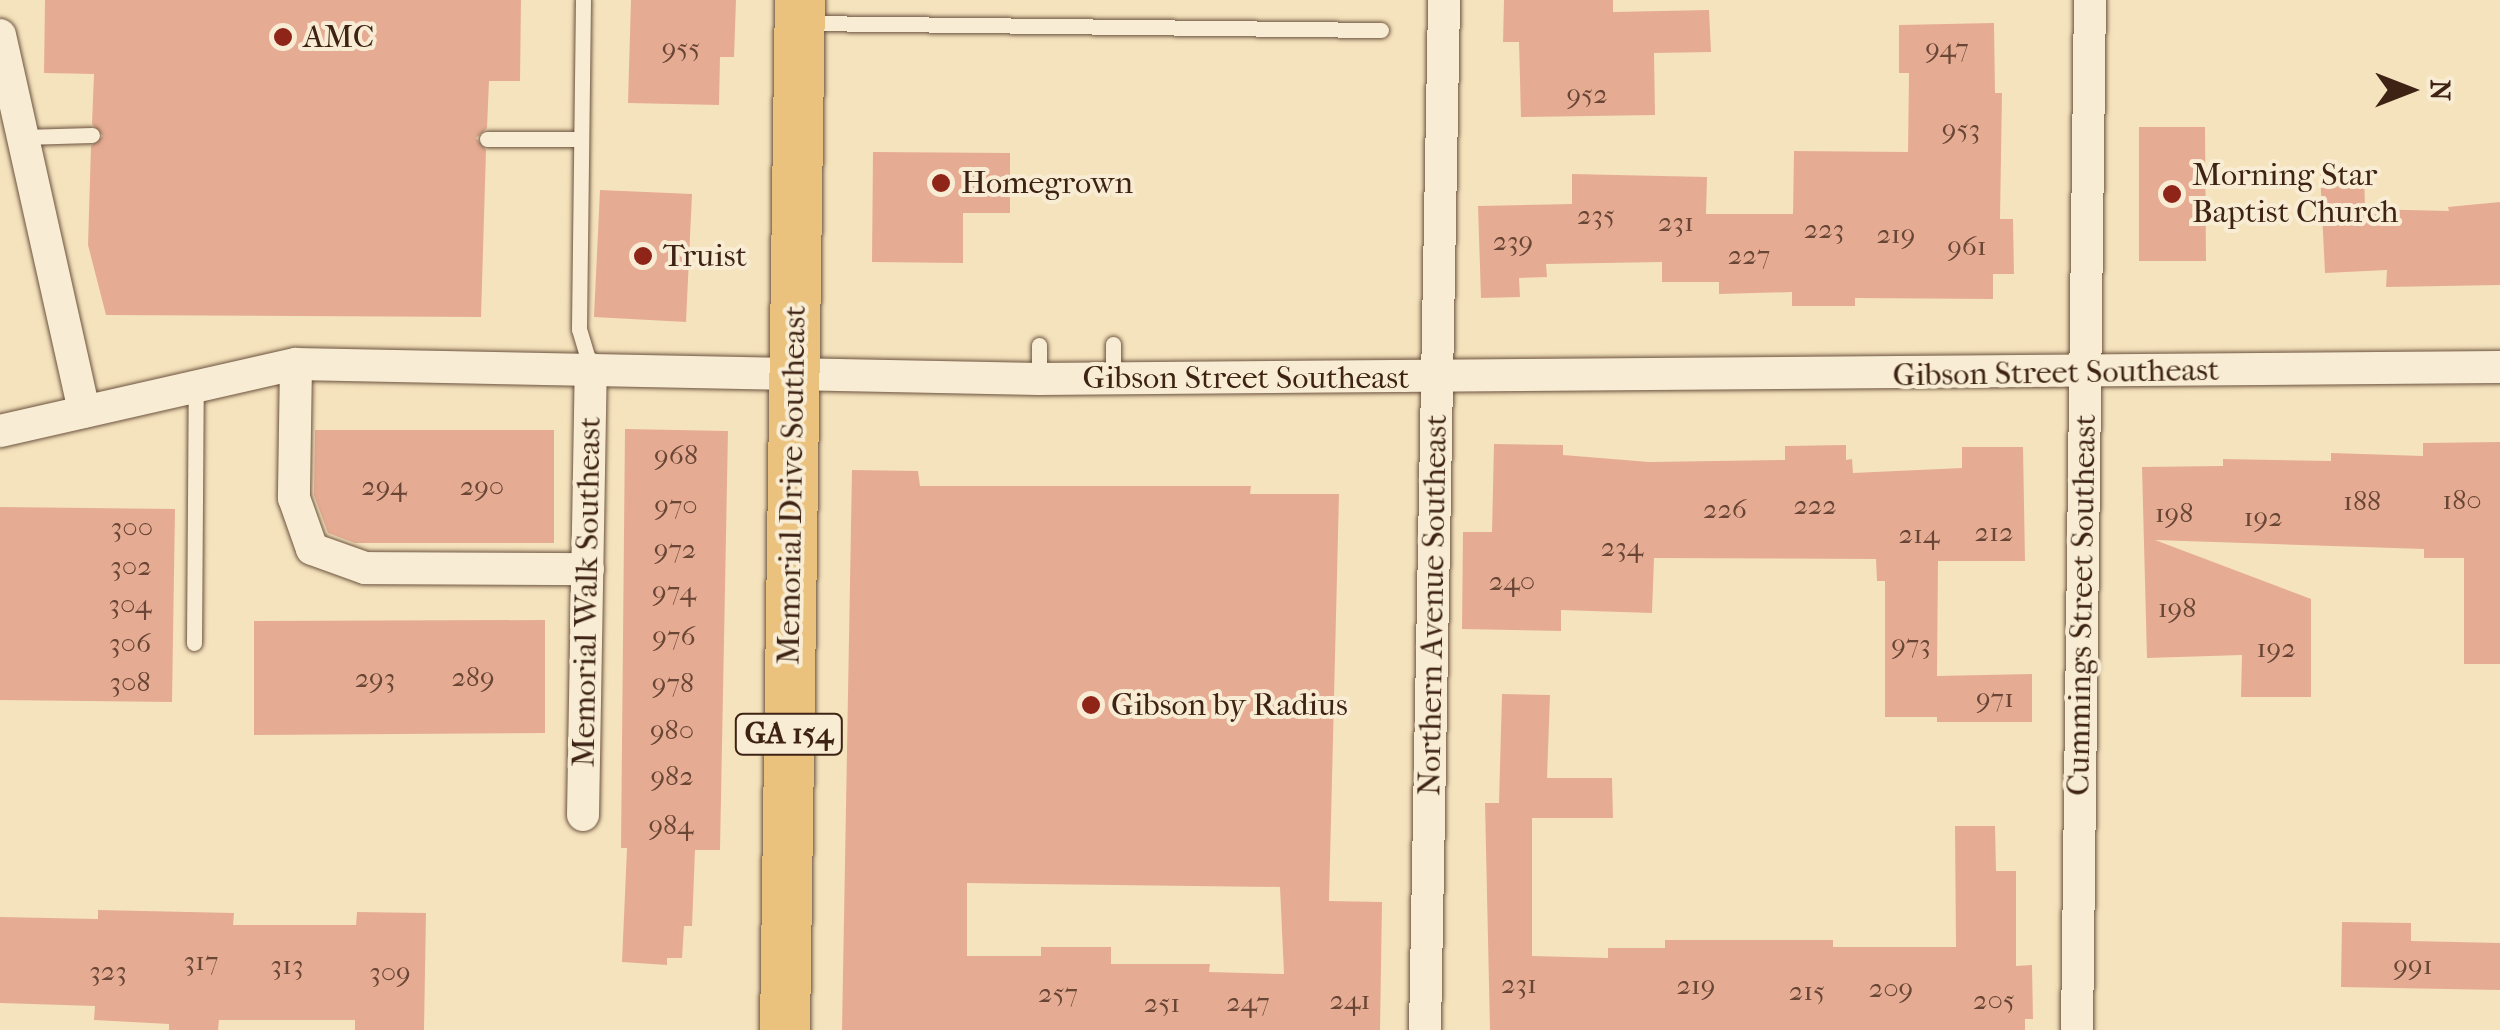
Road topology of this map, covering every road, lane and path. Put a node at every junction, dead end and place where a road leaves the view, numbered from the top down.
1 (583, 0) edge
2 (1444, 0) edge
3 (2090, 0) edge
4 (799, 12) edge
5 (1381, 30) dead end
6 (0, 35) edge
7 (92, 136) dead end
8 (23, 137) junction
9 (487, 139) dead end
10 (582, 139) junction
11 (1038, 344) dead end
12 (1112, 344) dead end
13 (296, 364) junction
14 (2500, 367) edge
15 (591, 370) junction
16 (794, 372) junction
17 (2085, 374) junction
18 (1437, 377) junction
19 (1113, 378) junction
20 (1039, 379) junction
21 (196, 387) junction
22 (84, 412) junction
23 (0, 431) edge
24 (588, 569) junction
25 (194, 643) dead end
26 (584, 815) dead end
27 (785, 1030) edge
28 (1425, 1030) edge
29 (2078, 1030) edge

1 - 10 lane
2 - 18 street, Northern Avenue Southeast
3 - 17 street, Cummings Street Southeast
4 - 5 lane
4 - 16 main road, Memorial Drive Southeast / GA 154
6 - 8 street
7 - 8 lane
8 - 22 street
9 - 10 lane
10 - 15 lane
11 - 20 lane
12 - 19 lane
13 - 15 street, Gibson Street Southeast
13 - 21 street, Gibson Street Southeast
13 - 24 street
14 - 17 street, Gibson Street Southeast
15 - 16 street, Gibson Street Southeast
15 - 24 street, Memorial Walk Southeast
16 - 20 street, Gibson Street Southeast
16 - 27 main road, Memorial Drive Southeast / GA 154
17 - 18 street, Gibson Street Southeast
17 - 29 street, Cummings Street Southeast
18 - 19 street, Gibson Street Southeast
18 - 28 street, Northern Avenue Southeast
19 - 20 street, Gibson Street Southeast
21 - 22 street, Gibson Street Southeast
21 - 25 lane
22 - 23 street, Gibson Street Southeast
24 - 26 street, Memorial Walk Southeast

